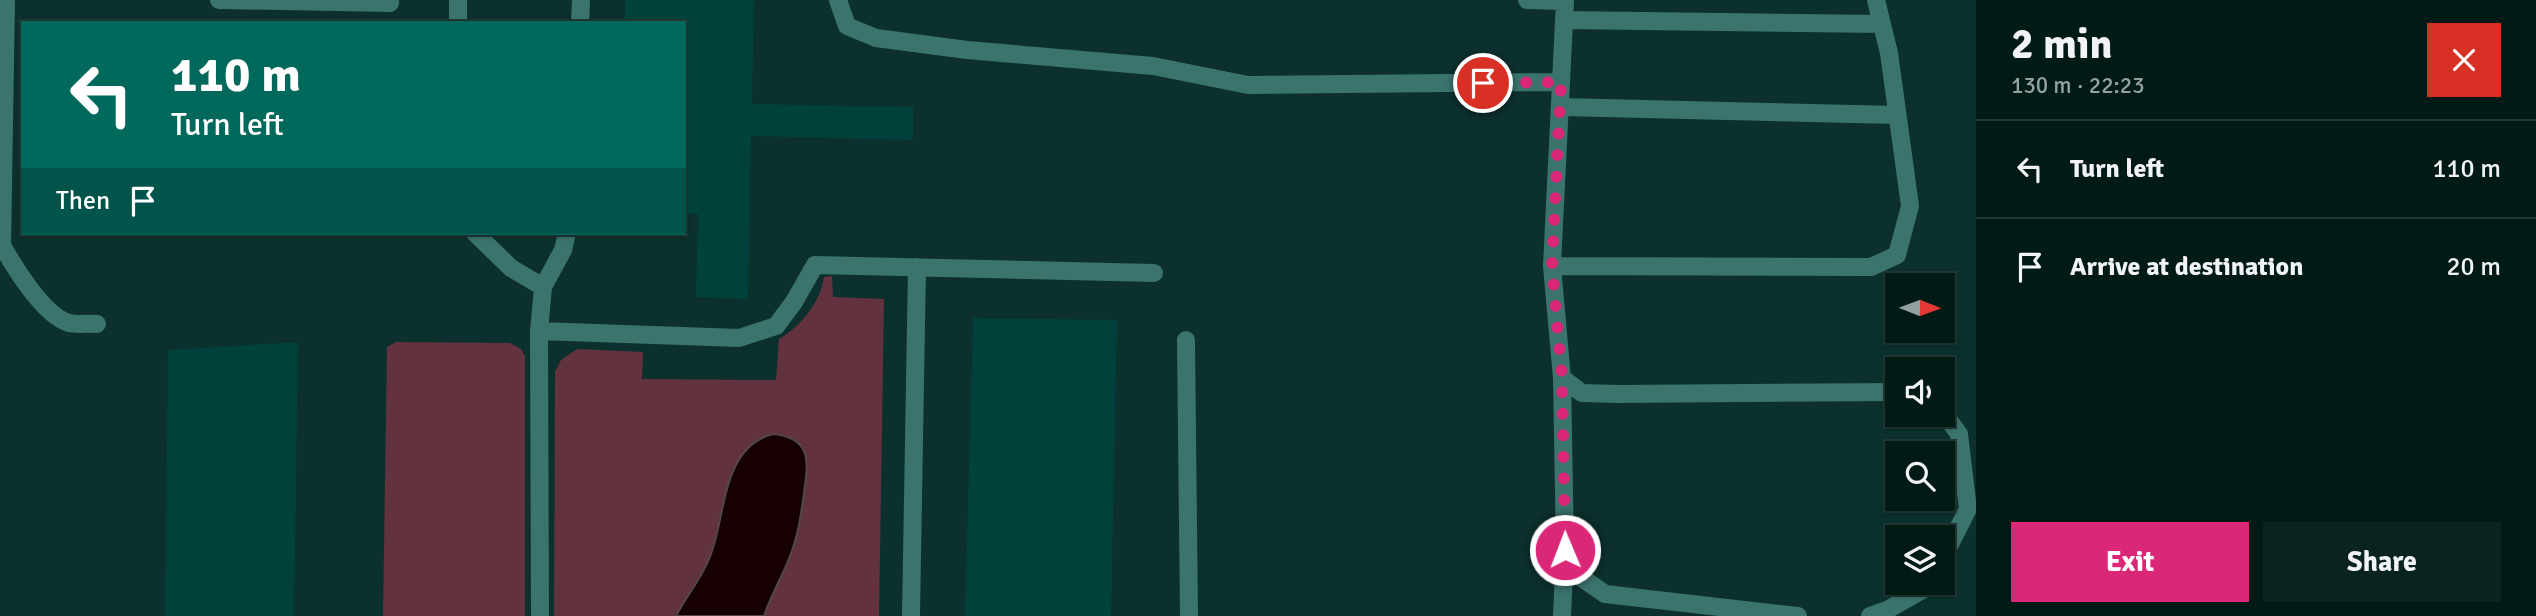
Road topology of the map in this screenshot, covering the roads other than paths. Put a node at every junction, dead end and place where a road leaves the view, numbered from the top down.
1 (6, 0) edge
2 (219, 0) edge
3 (390, 0) edge
4 (458, 0) edge
5 (580, 0) edge
6 (838, 0) edge
7 (1527, 0) edge
8 (1565, 0) edge
9 (1876, 0) edge
10 (1564, 20) junction
11 (458, 21) edge
12 (580, 21) edge
13 (1882, 24) junction
14 (1561, 82) junction
15 (1560, 107) junction
16 (1897, 115) junction
17 (477, 235) edge
18 (567, 235) edge
19 (1552, 266) junction
20 (917, 267) junction
21 (1154, 273) dead end
22 (543, 287) junction
23 (97, 324) dead end
24 (539, 331) junction
25 (1186, 340) dead end
26 (1562, 378) junction
27 (1885, 392) edge
28 (1954, 427) edge
29 (1955, 534) edge
30 (1565, 550) junction
31 (1914, 595) edge
32 (540, 616) edge
33 (911, 616) edge
34 (1189, 616) edge
35 (1562, 616) edge
36 (1798, 616) edge
37 (1870, 616) edge

1 - 23 street
2 - 3 street
4 - 11 street
5 - 12 street
6 - 14 street
7 - 8 street
8 - 10 street
9 - 13 street
10 - 13 street
10 - 14 street
13 - 16 street
14 - 15 street
15 - 16 street
15 - 19 street
16 - 19 street
17 - 22 street
18 - 22 street
19 - 26 street
20 - 21 street
20 - 24 street
20 - 33 street
22 - 24 street
24 - 32 street
25 - 34 street
26 - 27 street
26 - 30 street
28 - 29 street
30 - 35 street
30 - 36 street
31 - 37 street

